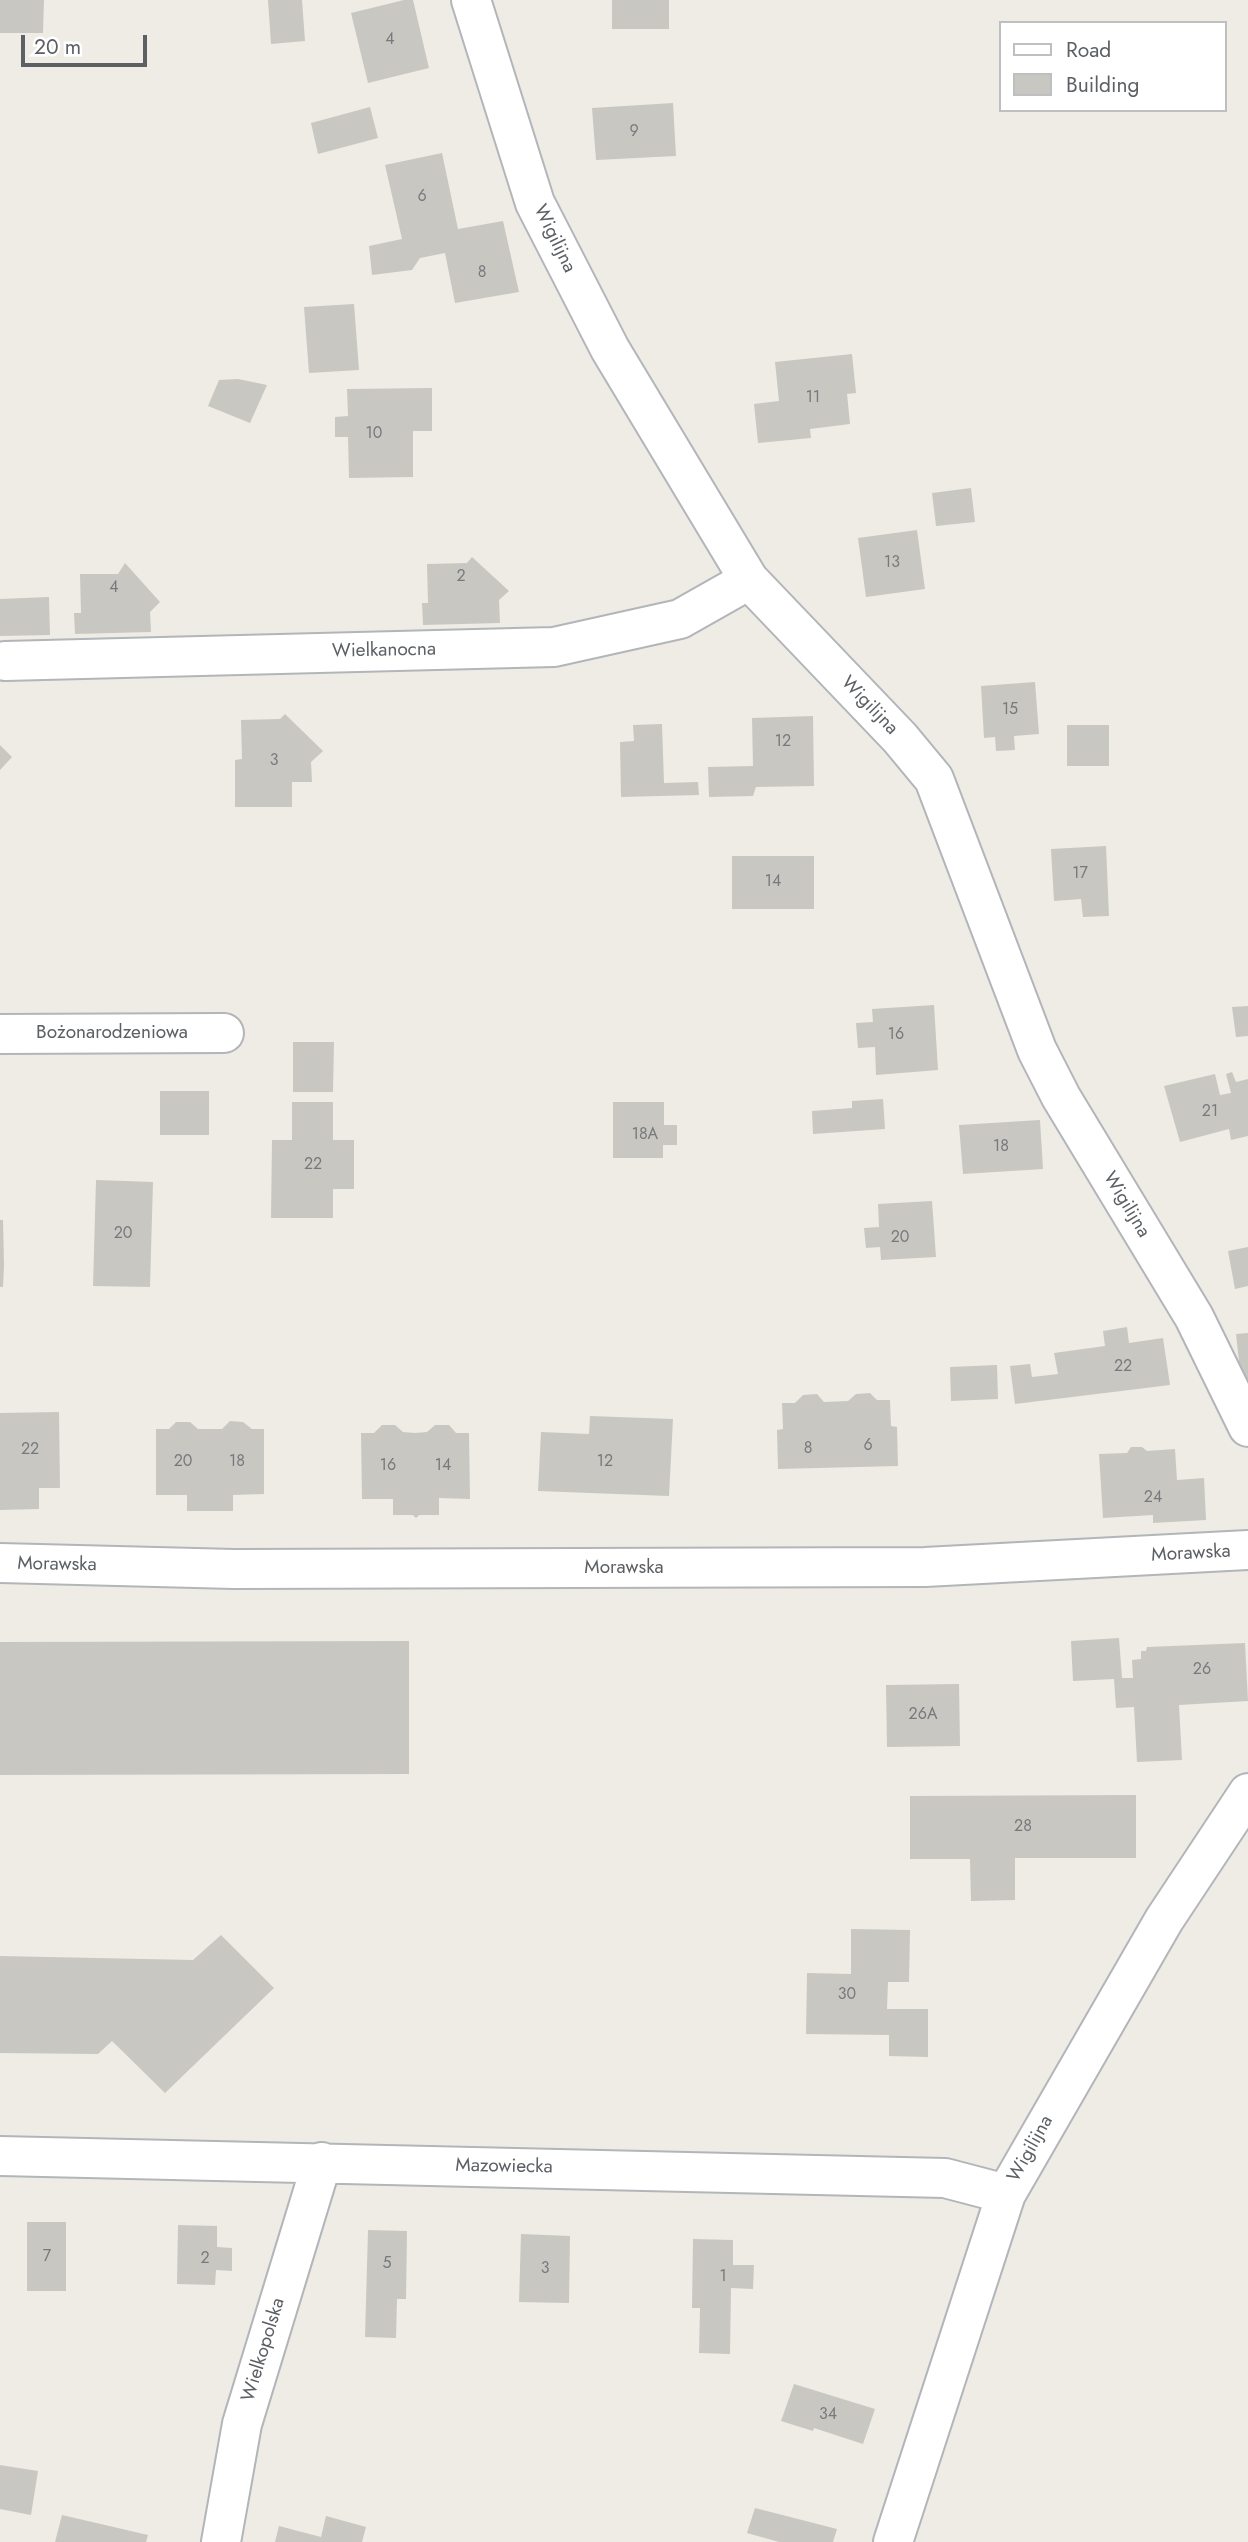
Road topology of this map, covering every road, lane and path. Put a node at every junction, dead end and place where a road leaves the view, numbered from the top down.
1 (471, 0) edge
2 (749, 580) junction
3 (5, 661) dead end
4 (224, 1033) dead end
5 (0, 1034) edge
6 (1248, 1427) edge
7 (1248, 1550) edge
8 (0, 1563) edge
9 (1248, 1793) edge
10 (0, 2155) edge
11 (322, 2162) junction
12 (1006, 2194) junction
13 (221, 2542) edge
14 (893, 2542) edge

1 - 2 street, Wigilijna
2 - 3 street, Wielkanocna
2 - 6 street, Wigilijna
4 - 5 street, Bożonarodzeniowa
7 - 8 street, Morawska
9 - 12 street, Wigilijna
10 - 11 street, Mazowiecka
11 - 12 street, Mazowiecka
11 - 13 street, Wielkopolska
12 - 14 street, Wigilijna

